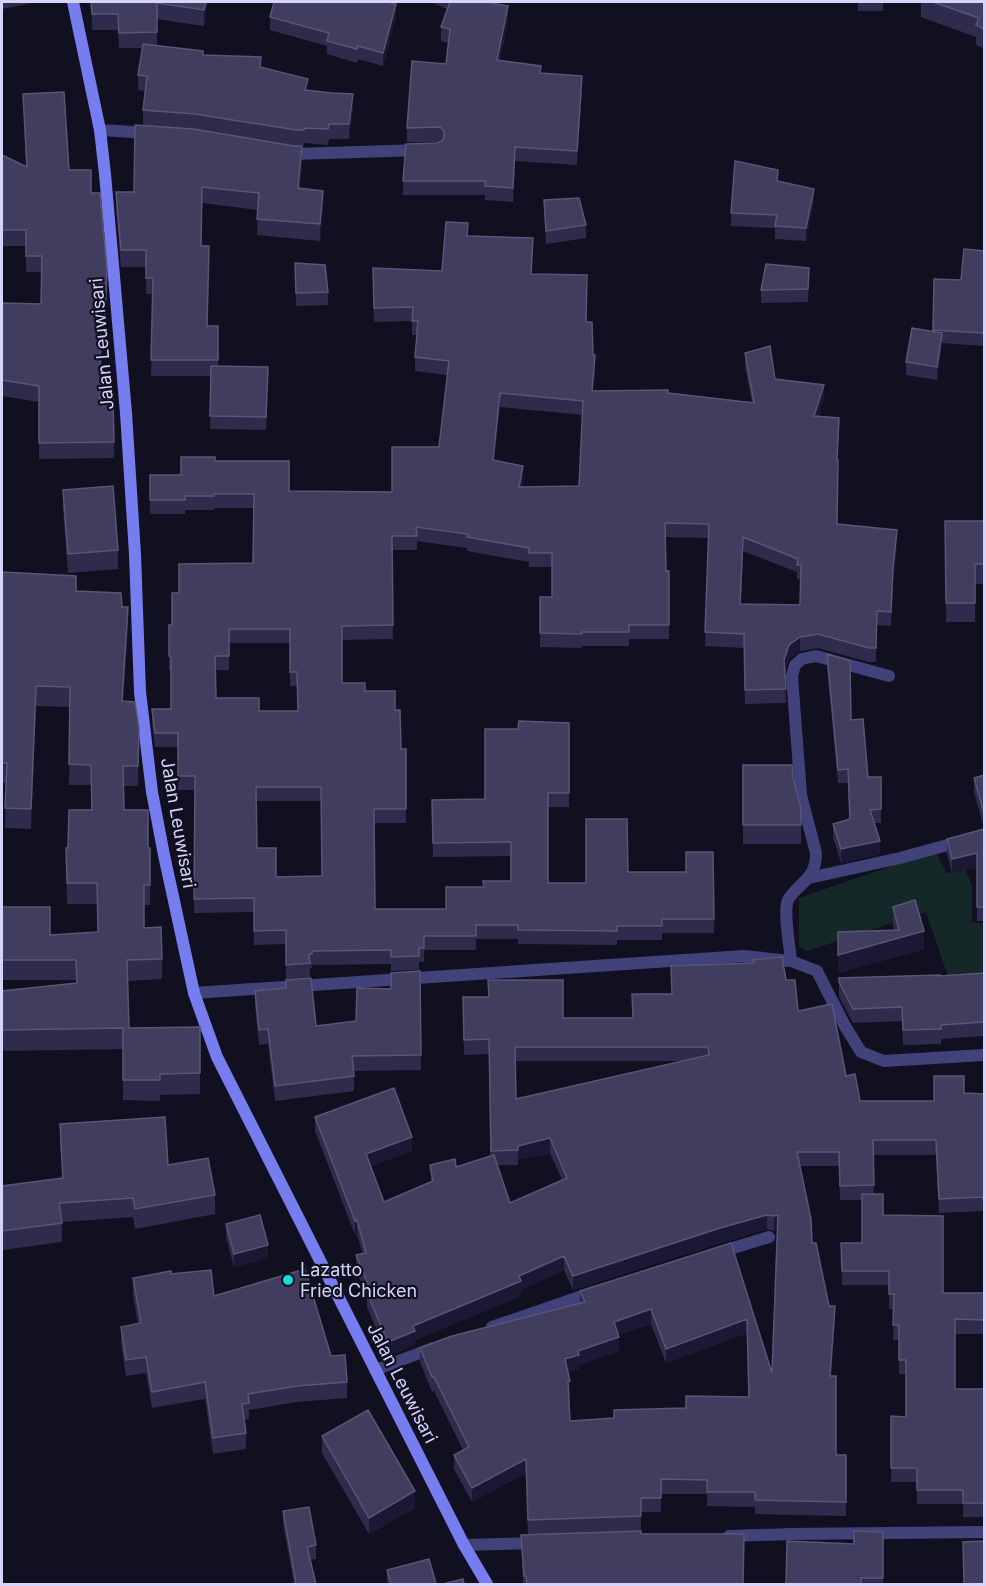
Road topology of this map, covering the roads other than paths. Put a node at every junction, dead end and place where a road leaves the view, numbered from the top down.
1 (73, 2) edge
2 (100, 130) junction
3 (159, 134) edge
4 (437, 149) edge
5 (273, 150) edge
6 (889, 676) dead end
7 (984, 835) edge
8 (809, 878) junction
9 (791, 961) junction
10 (194, 993) junction
11 (984, 1055) edge
12 (769, 1238) dead end
13 (705, 1256) edge
14 (607, 1287) edge
15 (478, 1332) edge
16 (447, 1343) edge
17 (375, 1370) junction
18 (984, 1532) edge
19 (721, 1536) edge
20 (545, 1542) edge
21 (464, 1545) junction
22 (487, 1584) edge

1 - 2 main road, Jalan Leuwisari
2 - 3 street
2 - 10 main road, Jalan Leuwisari
4 - 5 street
6 - 8 street
7 - 8 street
8 - 9 street
9 - 10 street
9 - 11 street
10 - 17 main road, Jalan Leuwisari
12 - 13 street
14 - 15 street
16 - 17 street
17 - 21 main road, Jalan Leuwisari
18 - 19 street
20 - 21 street
21 - 22 main road, Jalan Leuwisari

